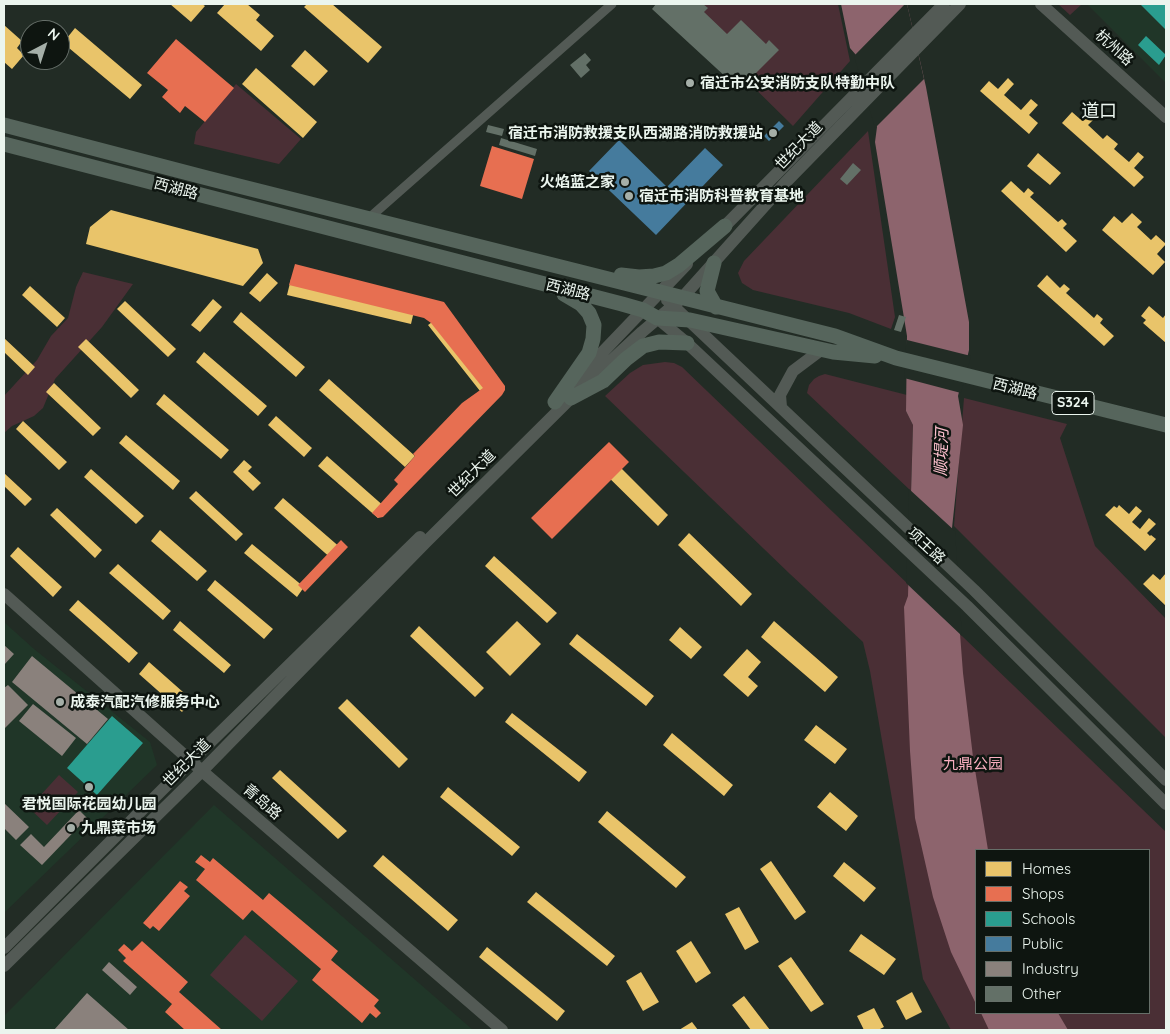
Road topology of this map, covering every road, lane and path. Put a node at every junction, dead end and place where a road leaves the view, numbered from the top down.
1 (612, 4) edge
2 (944, 4) edge
3 (960, 4) edge
4 (1041, 4) edge
5 (919, 38) junction
6 (1166, 117) edge
7 (4, 125) edge
8 (4, 144) edge
9 (368, 219) junction
10 (725, 226) junction
11 (516, 256) junction
12 (714, 263) junction
13 (504, 274) junction
14 (660, 292) junction
15 (678, 301) junction
16 (716, 306) junction
17 (644, 310) junction
18 (657, 318) junction
19 (690, 320) junction
20 (686, 343) junction
21 (821, 350) junction
22 (896, 358) junction
23 (571, 398) junction
24 (555, 402) junction
25 (781, 407) junction
26 (1166, 426) edge
27 (4, 594) edge
28 (191, 761) junction
29 (202, 771) junction
30 (1166, 780) edge
31 (1166, 804) edge
32 (4, 948) edge
33 (4, 966) edge
34 (502, 1030) edge

1 - 9 street
2 - 5 street, 世纪大道
3 - 5 street, 世纪大道
4 - 6 street, 杭州路
5 - 10 street, 世纪大道
5 - 12 street, 世纪大道
7 - 9 main road, 西湖路
8 - 13 main road, 西湖路
9 - 11 main road, 西湖路
10 - 11 main road
10 - 14 street, 世纪大道
11 - 14 main road, 西湖路
12 - 15 street, 世纪大道
12 - 16 main road
13 - 17 main road, 西湖路
13 - 24 main road
14 - 15 main road, 西湖路
14 - 17 street, 世纪大道
15 - 16 main road, 西湖路
15 - 18 street, 世纪大道
15 - 19 street, 项王路
16 - 22 main road, 西湖路
17 - 18 main road, 西湖路
17 - 24 street, 世纪大道
18 - 19 main road, 西湖路
18 - 20 street, 项王路
18 - 23 street, 世纪大道
19 - 21 main road, 西湖路
19 - 25 street, 项王路
20 - 23 main road
20 - 31 street, 项王路
21 - 22 main road, 西湖路
21 - 25 street
22 - 26 main road, 西湖路 / S324
23 - 29 street, 世纪大道
24 - 28 street, 世纪大道
25 - 30 street, 项王路
27 - 28 street, 青岛路
28 - 29 street, 青岛路
28 - 32 street, 世纪大道
29 - 33 street, 世纪大道
29 - 34 street, 青岛路

